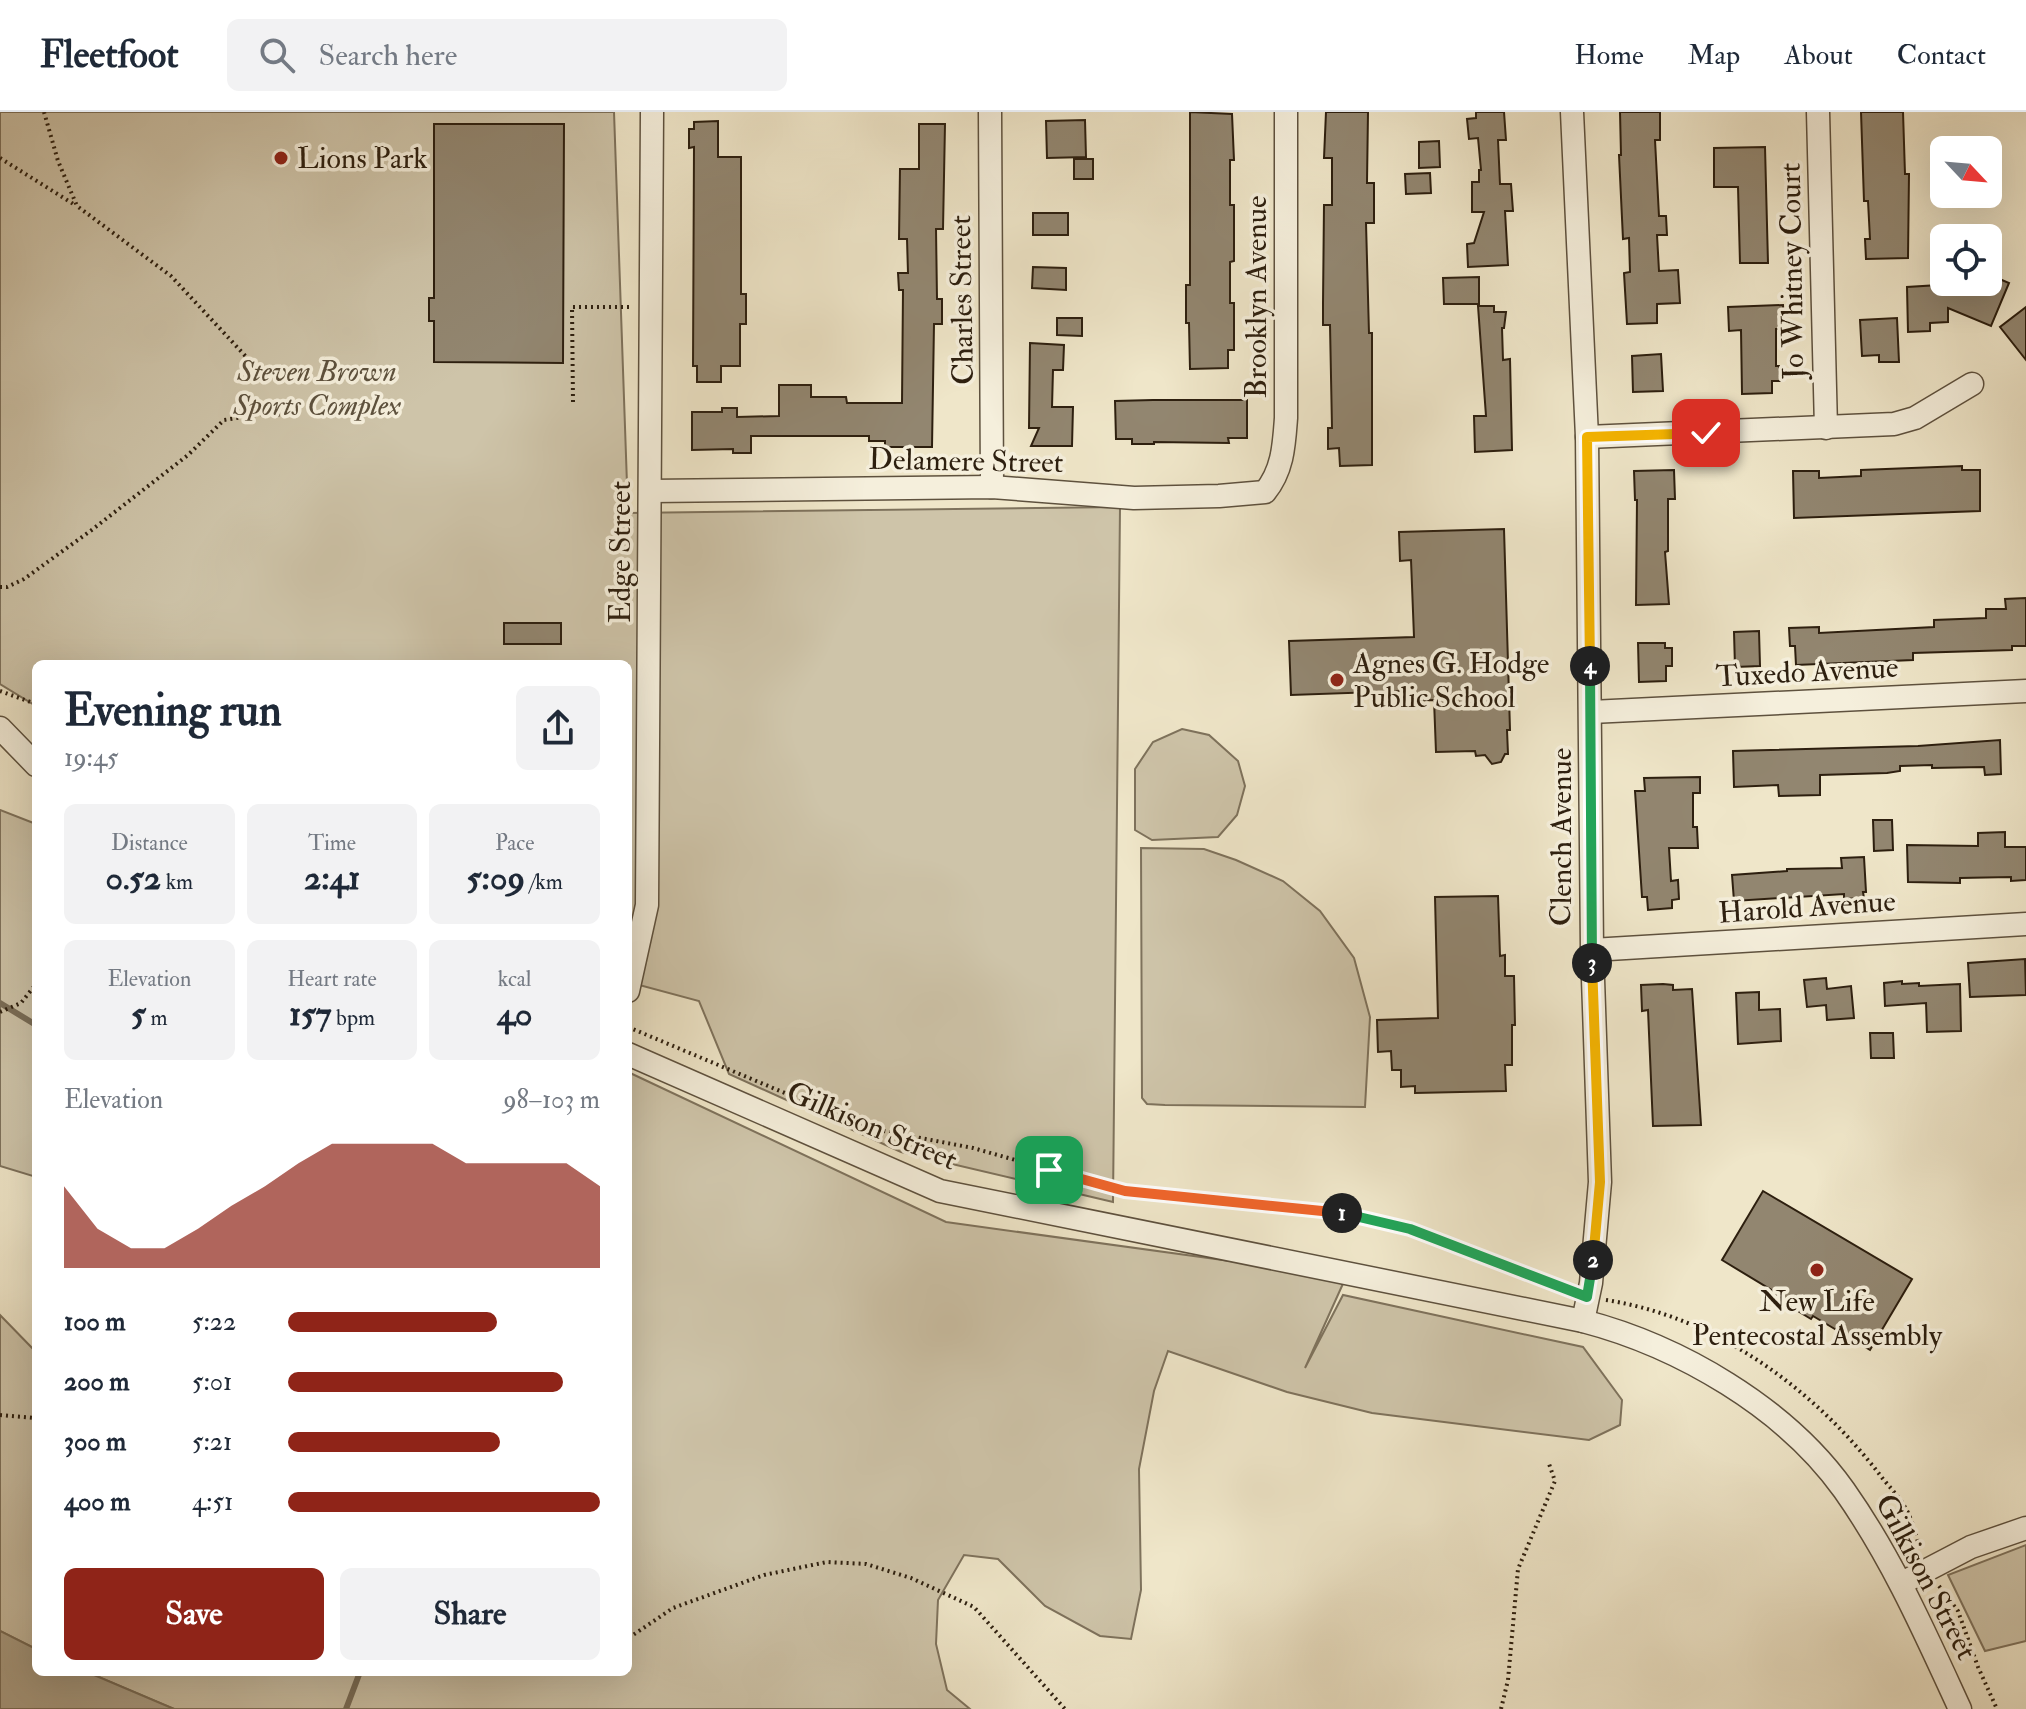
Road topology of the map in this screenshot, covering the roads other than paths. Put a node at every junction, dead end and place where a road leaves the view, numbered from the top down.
1 (652, 112) edge
2 (990, 112) edge
3 (1286, 112) edge
4 (1572, 112) edge
5 (1818, 112) edge
6 (1972, 384) dead end
7 (1826, 428) junction
8 (1587, 437) junction
9 (1275, 480) joint
10 (992, 487) junction
11 (651, 491) junction
12 (2026, 691) edge
13 (1591, 712) junction
14 (0, 728) edge
15 (32, 761) edge
16 (2026, 924) edge
17 (1592, 950) junction
18 (632, 973) edge
19 (632, 1056) edge
20 (1583, 1321) junction
21 (2026, 1528) edge
22 (1902, 1583) junction
23 (1960, 1709) edge

1 - 11 street, Edge Street
2 - 10 street, Charles Street
3 - 9 street, Brooklyn Avenue
4 - 8 street, Clench Avenue
5 - 7 street, Jo Whitney Court
6 - 7 street
7 - 8 street
8 - 13 street, Clench Avenue
9 - 10 street, Delamere Street
10 - 11 street, Delamere Street
11 - 18 street, Edge Street
12 - 13 street, Tuxedo Avenue
13 - 17 street, Clench Avenue
14 - 15 street
16 - 17 street, Harold Avenue
17 - 20 street, Clench Avenue
19 - 20 street, Gilkison Street
20 - 22 street, Gilkison Street
21 - 22 street
22 - 23 street, Gilkison Street

